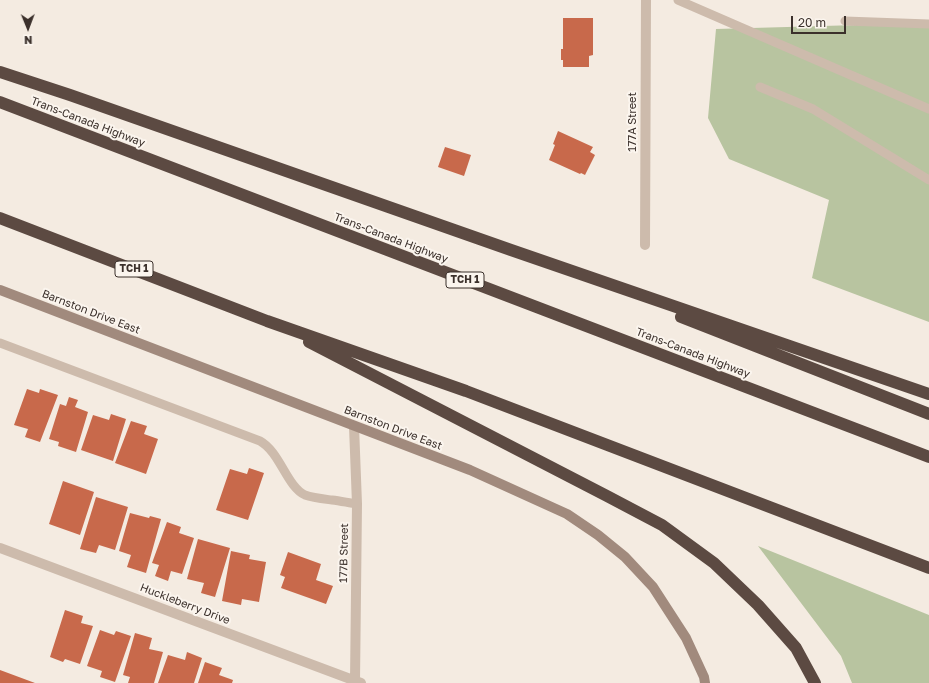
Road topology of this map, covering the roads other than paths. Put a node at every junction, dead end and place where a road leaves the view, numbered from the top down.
1 (646, 0) edge
2 (678, 0) edge
3 (845, 21) dead end
4 (929, 24) edge
5 (0, 72) edge
6 (760, 87) dead end
7 (0, 102) edge
8 (929, 109) edge
9 (929, 180) edge
10 (0, 218) edge
11 (645, 245) dead end
12 (511, 250) junction
13 (0, 290) edge
14 (267, 320) junction
15 (0, 343) edge
16 (929, 394) edge
17 (929, 414) edge
18 (354, 426) junction
19 (929, 457) edge
20 (357, 504) junction
21 (0, 548) edge
22 (929, 568) edge
23 (358, 682) edge
24 (705, 683) edge
25 (815, 683) edge

1 - 11 street, 177A Street
2 - 8 lane
3 - 4 lane
5 - 12 highway
6 - 9 lane
7 - 19 highway, Trans-Canada Highway / TCH 1
10 - 14 highway, TCH 1
12 - 16 highway
12 - 17 highway
13 - 18 street, Barnston Drive East
14 - 22 highway, TCH 1
14 - 25 highway
15 - 20 lane
18 - 20 street, 177B Street
18 - 24 street, Barnston Drive East
20 - 23 street, 177B Street
21 - 23 street, Huckleberry Drive

